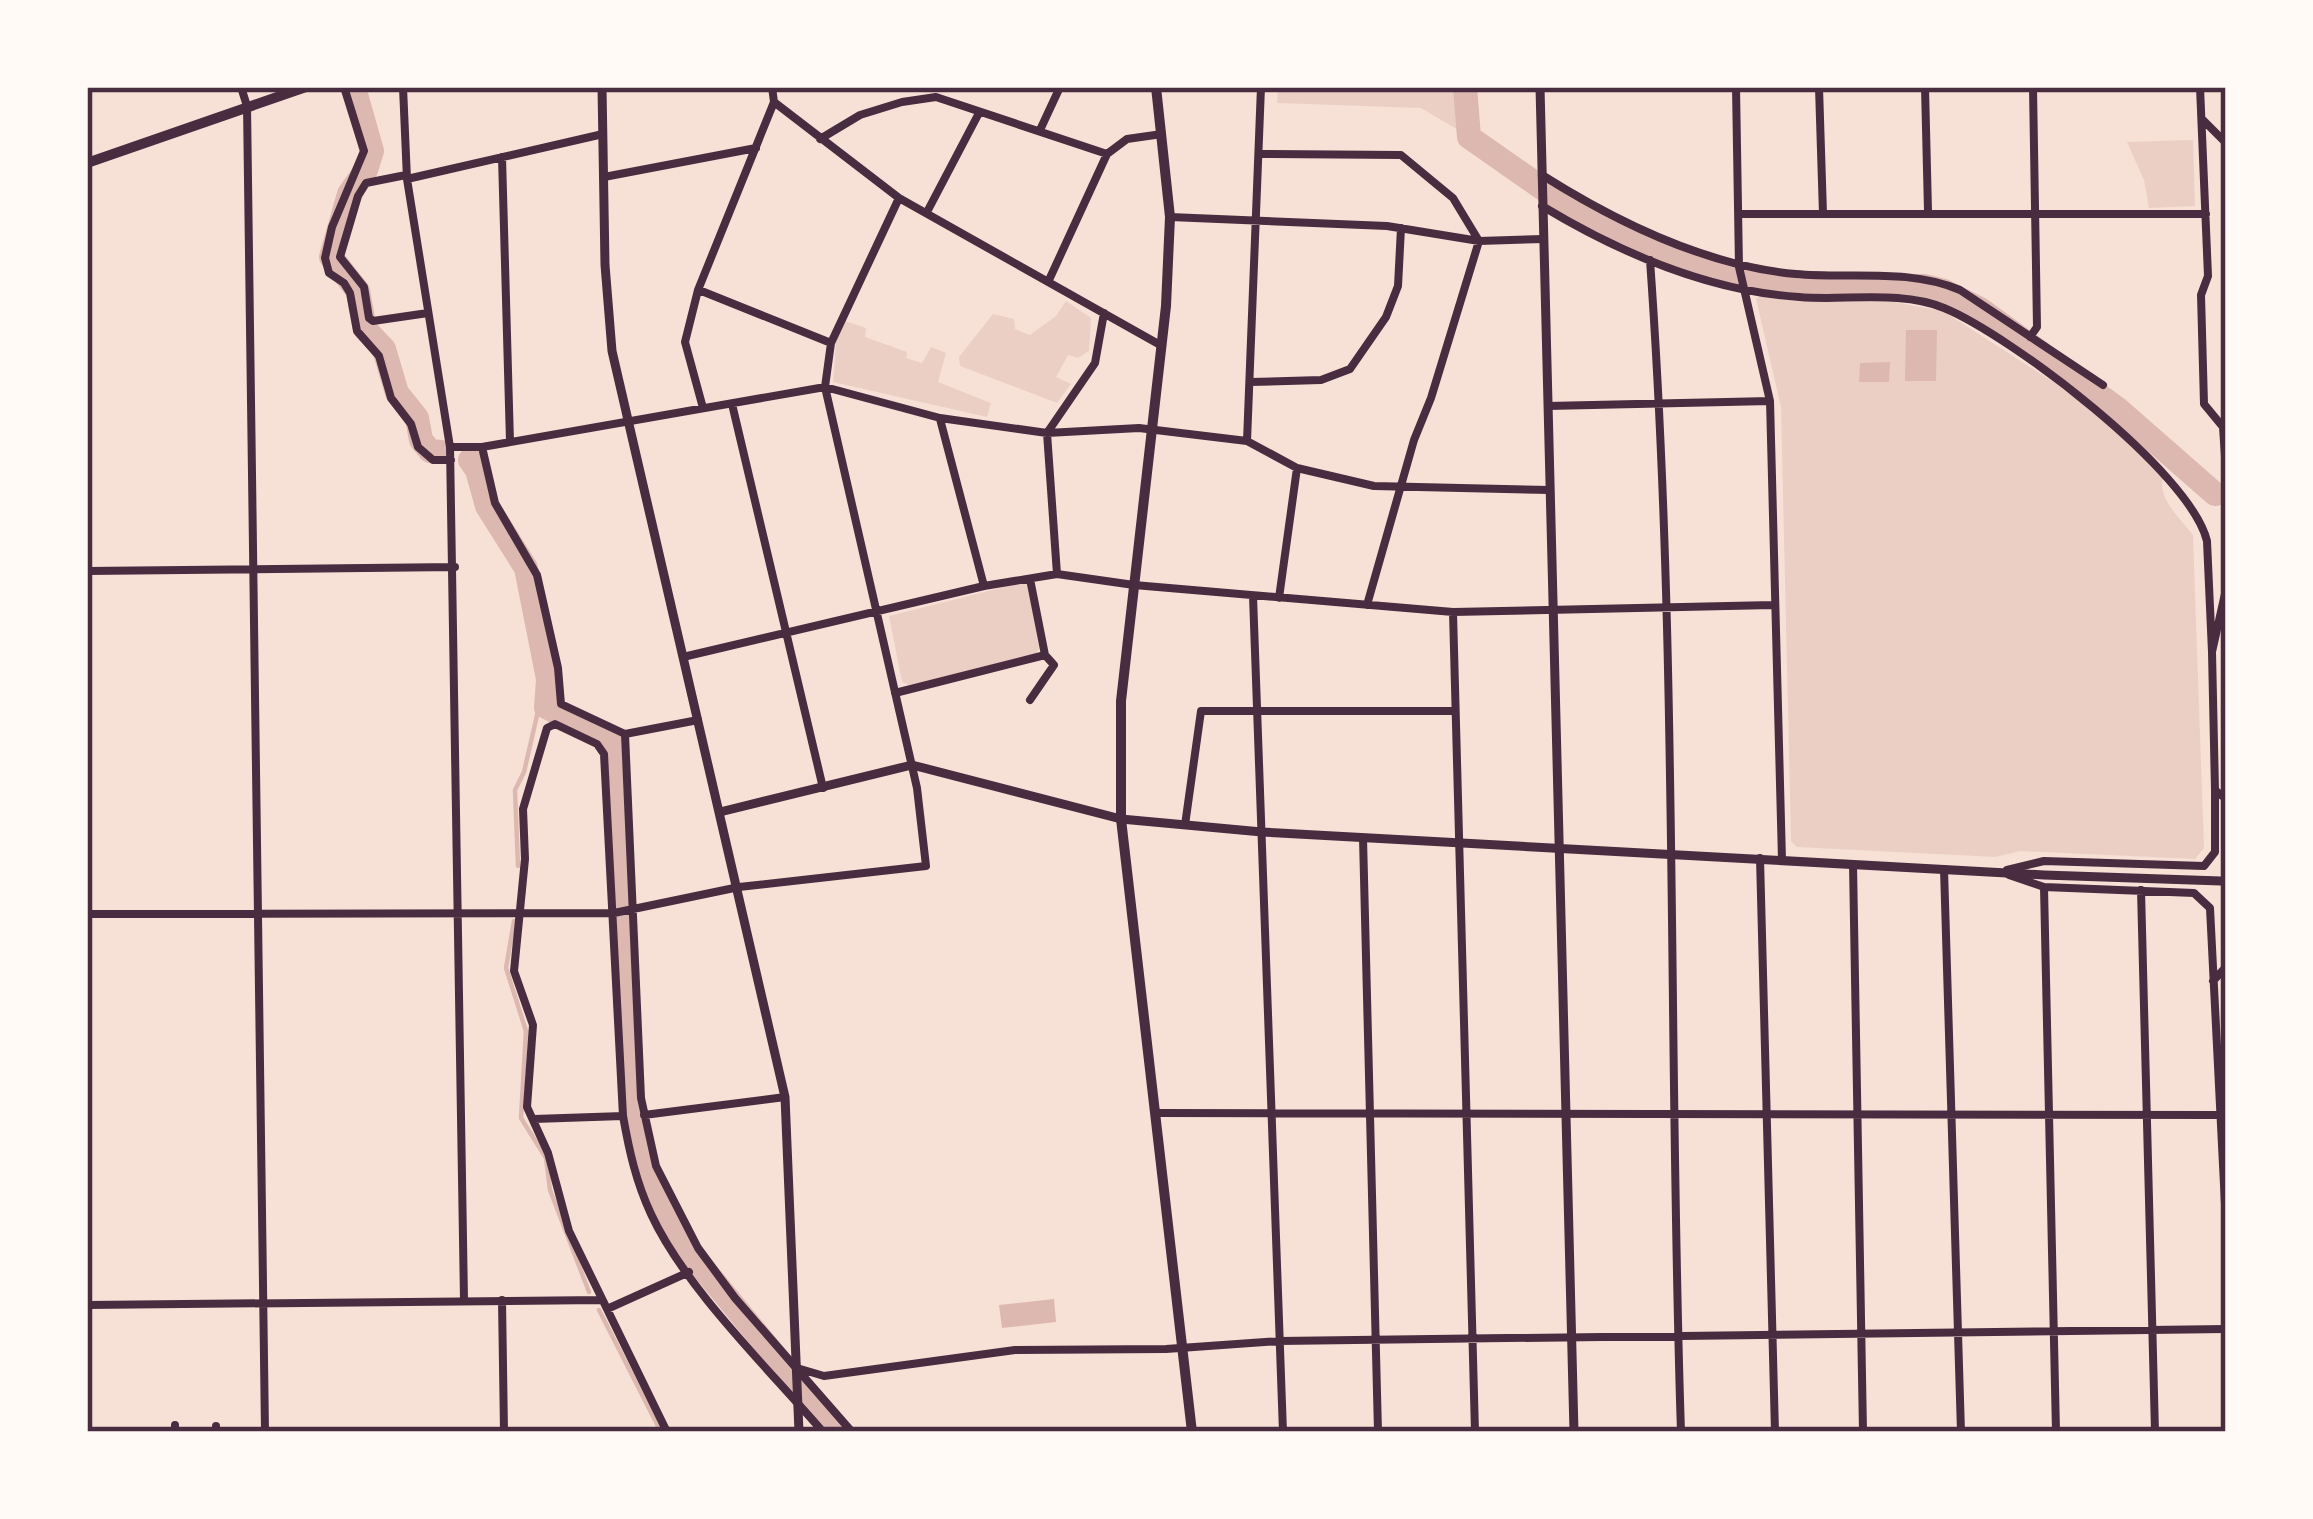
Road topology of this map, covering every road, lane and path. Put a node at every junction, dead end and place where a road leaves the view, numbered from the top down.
1 (241, 87) edge
2 (306, 87) edge
3 (344, 87) edge
4 (404, 87) edge
5 (602, 87) edge
6 (772, 87) edge
7 (1060, 87) edge
8 (1156, 87) edge
9 (1261, 87) edge
10 (1540, 87) edge
11 (1736, 87) edge
12 (1819, 87) edge
13 (1925, 87) edge
14 (2032, 87) edge
15 (2200, 87) edge
16 (935, 92) edge
17 (774, 102) junction
18 (247, 106) junction
19 (979, 113) junction
20 (2201, 118) junction
21 (1040, 130) junction
22 (603, 134) junction
23 (1162, 134) junction
24 (820, 139) junction
25 (2226, 143) edge
26 (757, 148) junction
27 (1107, 154) junction
28 (1258, 154) junction
29 (502, 157) junction
30 (87, 164) edge
31 (1542, 175) junction
32 (406, 177) junction
33 (604, 177) junction
34 (899, 198) junction
35 (1543, 206) junction
36 (1928, 212) junction
37 (926, 213) junction
38 (1739, 214) junction
39 (1823, 214) junction
40 (2035, 214) junction
41 (2206, 214) junction
42 (1170, 217) junction
43 (1255, 224) junction
44 (1401, 228) junction
45 (1544, 239) junction
46 (1479, 242) junction
47 (1650, 260) junction
48 (1739, 267) junction
49 (1049, 280) junction
50 (698, 290) junction
51 (1744, 292) junction
52 (428, 313) junction
53 (1104, 313) junction
54 (2030, 337) junction
55 (831, 343) junction
56 (1162, 346) junction
57 (1250, 382) junction
58 (2103, 385) dead end
59 (825, 387) junction
60 (1770, 401) junction
61 (732, 404) junction
62 (1660, 404) junction
63 (1548, 406) junction
64 (704, 408) junction
65 (940, 418) junction
66 (627, 423) junction
67 (1153, 430) junction
68 (1047, 433) junction
69 (1247, 441) junction
70 (510, 442) junction
71 (450, 447) junction
72 (482, 447) junction
73 (451, 460) junction
74 (1297, 468) junction
75 (2226, 471) edge
76 (1401, 489) junction
77 (1550, 490) junction
78 (454, 567) junction
79 (254, 568) junction
80 (87, 571) edge
81 (1057, 574) junction
82 (1030, 579) junction
83 (1134, 585) junction
84 (983, 586) junction
85 (2226, 589) edge
86 (1253, 596) junction
87 (1279, 598) junction
88 (1367, 605) junction
89 (1772, 605) junction
90 (1667, 608) junction
91 (1553, 611) junction
92 (875, 612) junction
93 (1453, 612) junction
94 (787, 632) junction
95 (2212, 652) junction
96 (1046, 655) junction
97 (683, 657) junction
98 (895, 693) junction
99 (1030, 700) dead end
100 (1258, 709) junction
101 (1455, 711) junction
102 (698, 720) junction
103 (625, 734) junction
104 (912, 765) junction
105 (823, 788) junction
106 (2215, 790) junction
107 (2226, 799) edge
108 (720, 812) junction
109 (1121, 819) junction
110 (1185, 825) junction
111 (1262, 832) junction
112 (1363, 838) junction
113 (1460, 842) junction
114 (1561, 847) junction
115 (1670, 853) junction
116 (1760, 859) junction
117 (1782, 860) junction
118 (1853, 864) junction
119 (1944, 868) junction
120 (2000, 872) junction
121 (2221, 881) dead end
122 (739, 887) junction
123 (2044, 887) junction
124 (2141, 890) junction
125 (521, 911) junction
126 (258, 912) junction
127 (458, 912) junction
128 (623, 912) junction
129 (87, 914) edge
130 (2226, 967) edge
131 (2212, 982) junction
132 (785, 1096) junction
133 (1157, 1113) junction
134 (1274, 1113) junction
135 (1371, 1113) junction
136 (1567, 1113) junction
137 (1466, 1114) junction
138 (1674, 1114) junction
139 (1767, 1114) junction
140 (1857, 1114) junction
141 (2219, 1114) junction
142 (644, 1115) junction
143 (1953, 1115) junction
144 (2146, 1115) junction
145 (623, 1116) junction
146 (2050, 1116) junction
147 (533, 1119) junction
148 (2225, 1204) edge
149 (2226, 1224) edge
150 (689, 1272) junction
151 (464, 1300) junction
152 (502, 1300) junction
153 (601, 1300) junction
154 (264, 1303) junction
155 (87, 1305) edge
156 (607, 1310) junction
157 (2226, 1329) edge
158 (2152, 1331) junction
159 (2053, 1333) junction
160 (1959, 1334) junction
161 (1572, 1336) junction
162 (1861, 1336) junction
163 (1772, 1337) junction
164 (1678, 1338) junction
165 (1375, 1340) junction
166 (1472, 1340) junction
167 (1279, 1341) junction
168 (1181, 1346) junction
169 (797, 1371) junction
170 (797, 1402) junction
171 (266, 1432) edge
172 (504, 1432) edge
173 (667, 1432) edge
174 (799, 1432) edge
175 (823, 1432) edge
176 (851, 1432) edge
177 (1192, 1432) edge
178 (1283, 1432) edge
179 (1378, 1432) edge
180 (1475, 1432) edge
181 (1574, 1432) edge
182 (1681, 1432) edge
183 (1775, 1432) edge
184 (1863, 1432) edge
185 (1961, 1432) edge
186 (2056, 1432) edge
187 (2155, 1432) edge

1 - 18 street
2 - 18 main road
3 - 73 street
4 - 32 street
5 - 22 street
6 - 17 street
7 - 21 street
8 - 23 main road
9 - 28 street
10 - 31 street
11 - 38 street
12 - 39 street
13 - 36 street
14 - 40 street
15 - 20 street
16 - 19 street
16 - 24 street
17 - 24 street
17 - 26 street
18 - 30 main road
18 - 79 street
19 - 21 street
19 - 37 street
20 - 25 street
20 - 41 street
21 - 27 street
22 - 29 street
22 - 33 street
23 - 27 street
23 - 42 main road
24 - 34 street
26 - 33 street
26 - 50 street
27 - 49 street
28 - 43 street
28 - 46 street
29 - 32 street
29 - 70 street
31 - 35 street
31 - 48 street
32 - 52 street
32 - 52 street
33 - 66 street
34 - 37 street
34 - 55 street
35 - 45 street
35 - 47 street
36 - 39 street
36 - 40 street
37 - 49 street
38 - 39 street
38 - 48 street
40 - 41 street
40 - 54 street
41 - 75 street
42 - 43 street
42 - 56 main road
43 - 44 street
43 - 57 street
44 - 46 street
44 - 57 street
45 - 46 street
45 - 63 street
46 - 76 street
47 - 51 street
47 - 62 street
48 - 51 street
48 - 54 street
49 - 53 street
50 - 55 street
50 - 64 street
51 - 60 street
51 - 95 street
52 - 71 street
53 - 56 street
53 - 68 street
54 - 58 street
55 - 59 street
56 - 67 main road
57 - 69 street
59 - 61 street
59 - 65 street
59 - 92 street
60 - 62 street
60 - 89 street
61 - 64 street
61 - 94 street
62 - 63 street
62 - 90 street
63 - 77 street
64 - 66 street
65 - 68 street
65 - 84 street
66 - 70 street
66 - 97 street
67 - 68 street
67 - 69 street
67 - 83 main road
68 - 81 street
69 - 74 street
70 - 72 street
71 - 72 street
71 - 73 street
72 - 103 street
73 - 78 street
74 - 76 street
74 - 87 street
76 - 77 street
76 - 88 street
77 - 91 street
78 - 79 street
78 - 127 street
79 - 80 street
79 - 126 street
81 - 82 street
81 - 83 street
82 - 84 street
82 - 96 street
83 - 86 street
83 - 109 main road
84 - 92 street
85 - 95 street
86 - 87 street
86 - 100 street
87 - 88 street
88 - 93 street
89 - 90 street
89 - 117 street
90 - 91 street
90 - 115 street
91 - 93 street
91 - 114 street
92 - 94 street
92 - 98 street
93 - 101 street
94 - 97 street
94 - 105 street
95 - 106 street
96 - 98 street
96 - 99 street
97 - 102 street
98 - 104 street
100 - 101 street
100 - 110 street
100 - 111 street
101 - 113 street
102 - 103 street
102 - 108 street
103 - 128 street
104 - 105 street
104 - 109 street
104 - 122 street
105 - 108 street
106 - 107 street
106 - 120 street
108 - 122 street
109 - 110 street
109 - 133 main road
110 - 111 street
111 - 112 street
111 - 134 street
112 - 113 street
112 - 135 street
113 - 114 street
113 - 137 street
114 - 115 street
114 - 136 street
115 - 116 street
115 - 138 street
116 - 117 street
116 - 139 street
117 - 118 street
118 - 119 street
118 - 140 street
119 - 120 street
119 - 143 street
120 - 121 street
120 - 123 street
122 - 128 street
122 - 132 street
123 - 124 street
123 - 146 street
124 - 131 street
124 - 144 street
125 - 127 street
125 - 128 street
125 - 128 street
125 - 147 street
126 - 127 street
126 - 129 street
126 - 154 street
127 - 151 street
128 - 142 street
128 - 145 street
130 - 131 street
131 - 141 street
132 - 142 street
132 - 169 street
133 - 134 street
133 - 168 main road
134 - 135 street
134 - 167 street
135 - 137 street
135 - 165 street
136 - 137 street
136 - 138 street
136 - 161 street
137 - 166 street
138 - 139 street
138 - 164 street
139 - 140 street
139 - 163 street
140 - 143 street
140 - 162 street
141 - 144 street
141 - 148 street
142 - 169 street
143 - 146 street
143 - 160 street
144 - 146 street
144 - 158 street
145 - 147 street
145 - 150 street
146 - 159 street
147 - 153 street
148 - 149 street
150 - 156 street
150 - 170 street
151 - 152 street
151 - 154 street
152 - 153 street
152 - 172 street
153 - 156 street
154 - 155 street
154 - 171 street
156 - 173 street
157 - 158 street
158 - 159 street
158 - 187 street
159 - 160 street
159 - 186 street
160 - 162 street
160 - 185 street
161 - 164 street
161 - 166 street
161 - 181 street
162 - 163 street
162 - 184 street
163 - 164 street
163 - 183 street
164 - 182 street
165 - 166 street
165 - 167 street
165 - 179 street
166 - 180 street
167 - 168 street
167 - 178 street
168 - 169 street
168 - 177 main road
169 - 170 street
169 - 176 street
170 - 174 street
170 - 175 street

